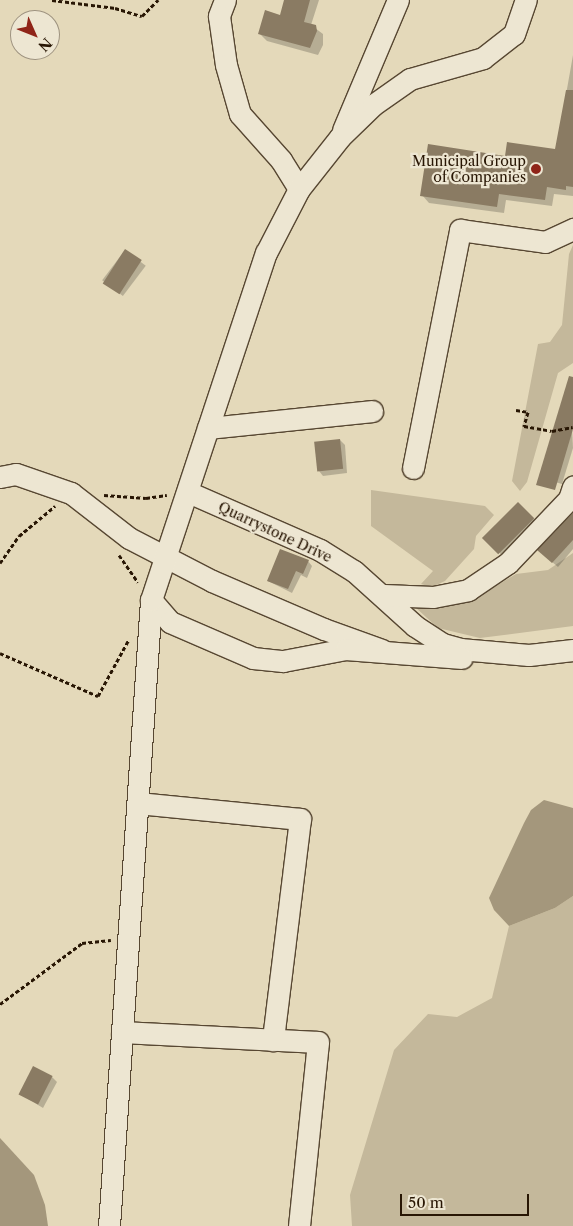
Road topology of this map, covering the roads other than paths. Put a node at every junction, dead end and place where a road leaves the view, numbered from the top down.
1 (225, 0) edge
2 (398, 0) edge
3 (526, 0) edge
4 (340, 137) junction
5 (300, 189) junction
6 (573, 229) edge
7 (372, 411) dead end
8 (208, 428) junction
9 (413, 468) dead end
10 (0, 477) edge
11 (573, 487) edge
12 (188, 492) junction
13 (166, 556) junction
14 (384, 595) junction
15 (151, 600) junction
16 (382, 650) junction
17 (573, 650) edge
18 (529, 655) junction
19 (138, 803) junction
20 (122, 1032) junction
21 (273, 1040) junction
22 (109, 1226) edge
23 (299, 1226) edge

1 - 5 street
2 - 4 street
3 - 4 street
4 - 5 street
5 - 8 street
6 - 9 street
7 - 8 street
8 - 12 street
10 - 13 street
11 - 14 street
12 - 13 street
12 - 14 street, Quarrystone Drive
13 - 15 street
13 - 16 street
14 - 18 street, Quarrystone Drive
15 - 16 street
15 - 19 street
16 - 18 street
17 - 18 street, Quarrystone Drive
19 - 20 street
19 - 21 street
20 - 21 street
20 - 22 street
21 - 23 street

